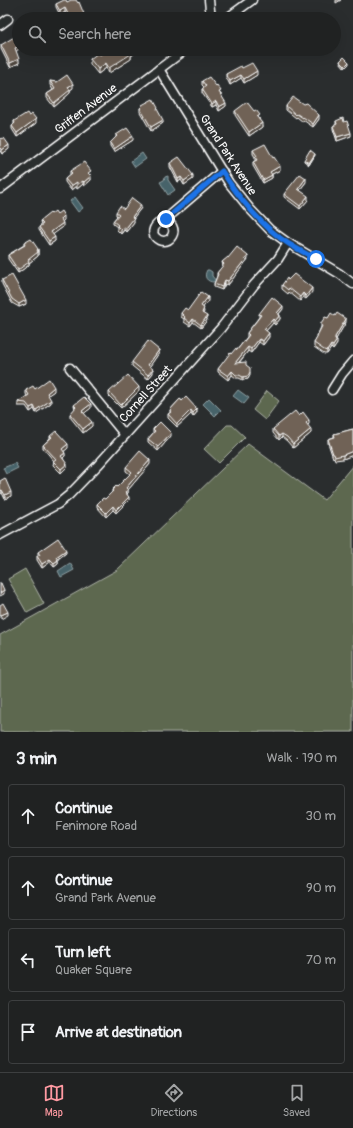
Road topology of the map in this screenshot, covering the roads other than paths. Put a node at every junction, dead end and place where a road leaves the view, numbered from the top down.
1 (209, 0) edge
2 (252, 0) edge
3 (210, 12) edge
4 (236, 12) edge
5 (8, 19) dead end
6 (0, 25) edge
7 (177, 56) edge
8 (160, 69) junction
9 (222, 171) junction
10 (0, 189) edge
11 (166, 219) dead end
12 (288, 243) junction
13 (353, 284) edge
14 (353, 361) edge
15 (70, 368) dead end
16 (332, 390) dead end
17 (125, 435) junction
18 (0, 535) edge

1 - 3 street
2 - 4 street
5 - 6 street
7 - 8 street, Griffen Avenue
8 - 9 street, Grand Park Avenue
8 - 10 street, Griffen Avenue
9 - 11 street
9 - 12 street, Grand Park Avenue
12 - 13 street, Grand Park Avenue
12 - 17 street, Cornell Street
14 - 16 street
15 - 17 street
17 - 18 street, Cornell Street

